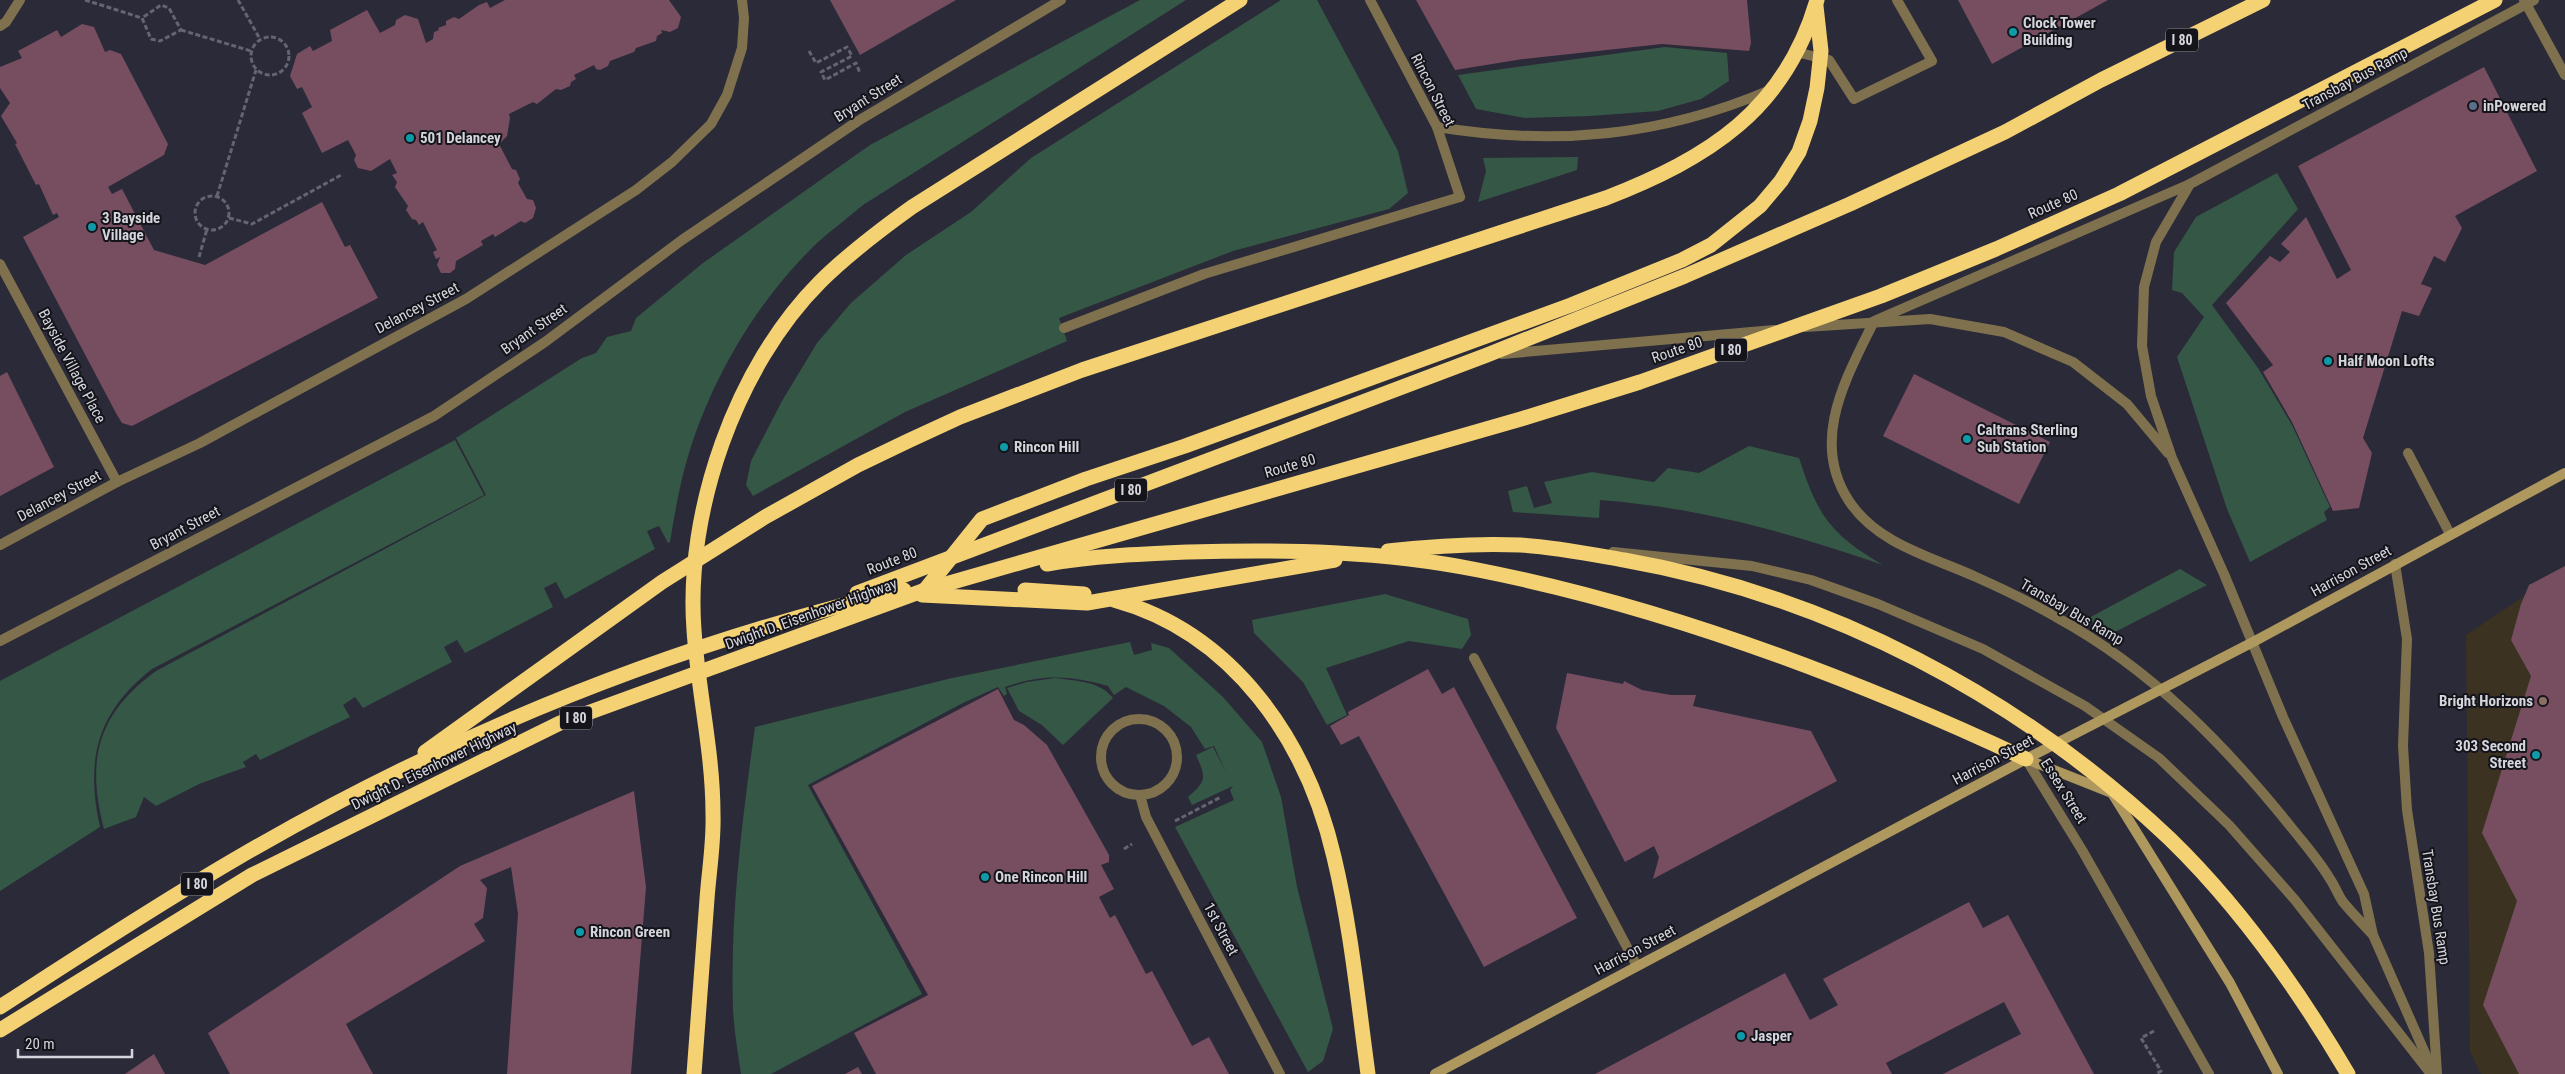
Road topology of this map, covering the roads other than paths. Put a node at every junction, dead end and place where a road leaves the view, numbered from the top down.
1 (20, 0) edge
2 (742, 0) edge
3 (1061, 0) edge
4 (1240, 0) edge
5 (1370, 0) edge
6 (1816, 0) edge
7 (1897, 0) edge
8 (2263, 0) edge
9 (2495, 0) edge
10 (2524, 0) edge
11 (2534, 0) edge
12 (0, 26) edge
13 (1796, 52) junction
14 (2565, 76) edge
15 (1776, 88) junction
16 (1437, 127) junction
17 (2190, 184) junction
18 (0, 264) edge
19 (1874, 321) junction
20 (1064, 328) dead end
21 (1487, 355) junction
22 (2408, 453) dead end
23 (2172, 458) junction
24 (2565, 473) edge
25 (117, 482) junction
26 (2450, 534) junction
27 (0, 545) edge
28 (1522, 545) junction
29 (2395, 564) junction
30 (920, 593) junction
31 (774, 624) junction
32 (0, 641) edge
33 (1474, 658) dead end
34 (2026, 758) junction
35 (369, 788) junction
36 (1140, 795) junction
37 (2373, 935) junction
38 (1637, 966) junction
39 (0, 1007) edge
40 (0, 1030) edge
41 (1445, 1070) edge
42 (694, 1074) edge
43 (1280, 1074) edge
44 (1368, 1074) edge
45 (1436, 1074) edge
46 (2209, 1074) edge
47 (2278, 1074) edge
48 (2348, 1074) edge
49 (2434, 1074) edge

1 - 12 street
2 - 25 street, Delancey Street
3 - 32 street, Bryant Street
4 - 42 highway
5 - 16 street, Rincon Street
6 - 13 highway
6 - 30 highway
7 - 13 street
8 - 21 highway, Route 80 / I 80
9 - 30 highway, Route 80 / I 80
10 - 14 street
11 - 17 street, Transbay Bus Ramp
13 - 15 highway
15 - 16 street
15 - 35 highway
16 - 20 street, Rincon Street
17 - 19 street, Transbay Bus Ramp
17 - 23 street, Transbay Bus Ramp
18 - 25 street, Bayside Village Place
19 - 21 street
19 - 23 street, Transbay Bus Ramp
19 - 37 street, Transbay Bus Ramp
21 - 31 highway, Route 80 / I 80
22 - 26 street
23 - 37 street, Transbay Bus Ramp
24 - 26 main road, Harrison Street
25 - 27 street, Delancey Street
26 - 29 main road, Harrison Street
28 - 30 highway
28 - 48 highway
28 - 49 street
29 - 34 main road, Harrison Street
29 - 49 street, Transbay Bus Ramp
30 - 40 highway, Dwight D. Eisenhower Highway / I 80
31 - 34 highway
31 - 35 highway, Dwight D. Eisenhower Highway / I 80
31 - 44 highway
33 - 38 street
34 - 38 main road, Harrison Street
34 - 46 street, Essex Street
34 - 47 main road, Essex Street
35 - 39 highway, Dwight D. Eisenhower Highway / I 80
36 - 36 street
36 - 43 street, 1st Street
37 - 49 street, Transbay Bus Ramp
38 - 41 main road, Harrison Street
41 - 45 main road, Harrison Street

